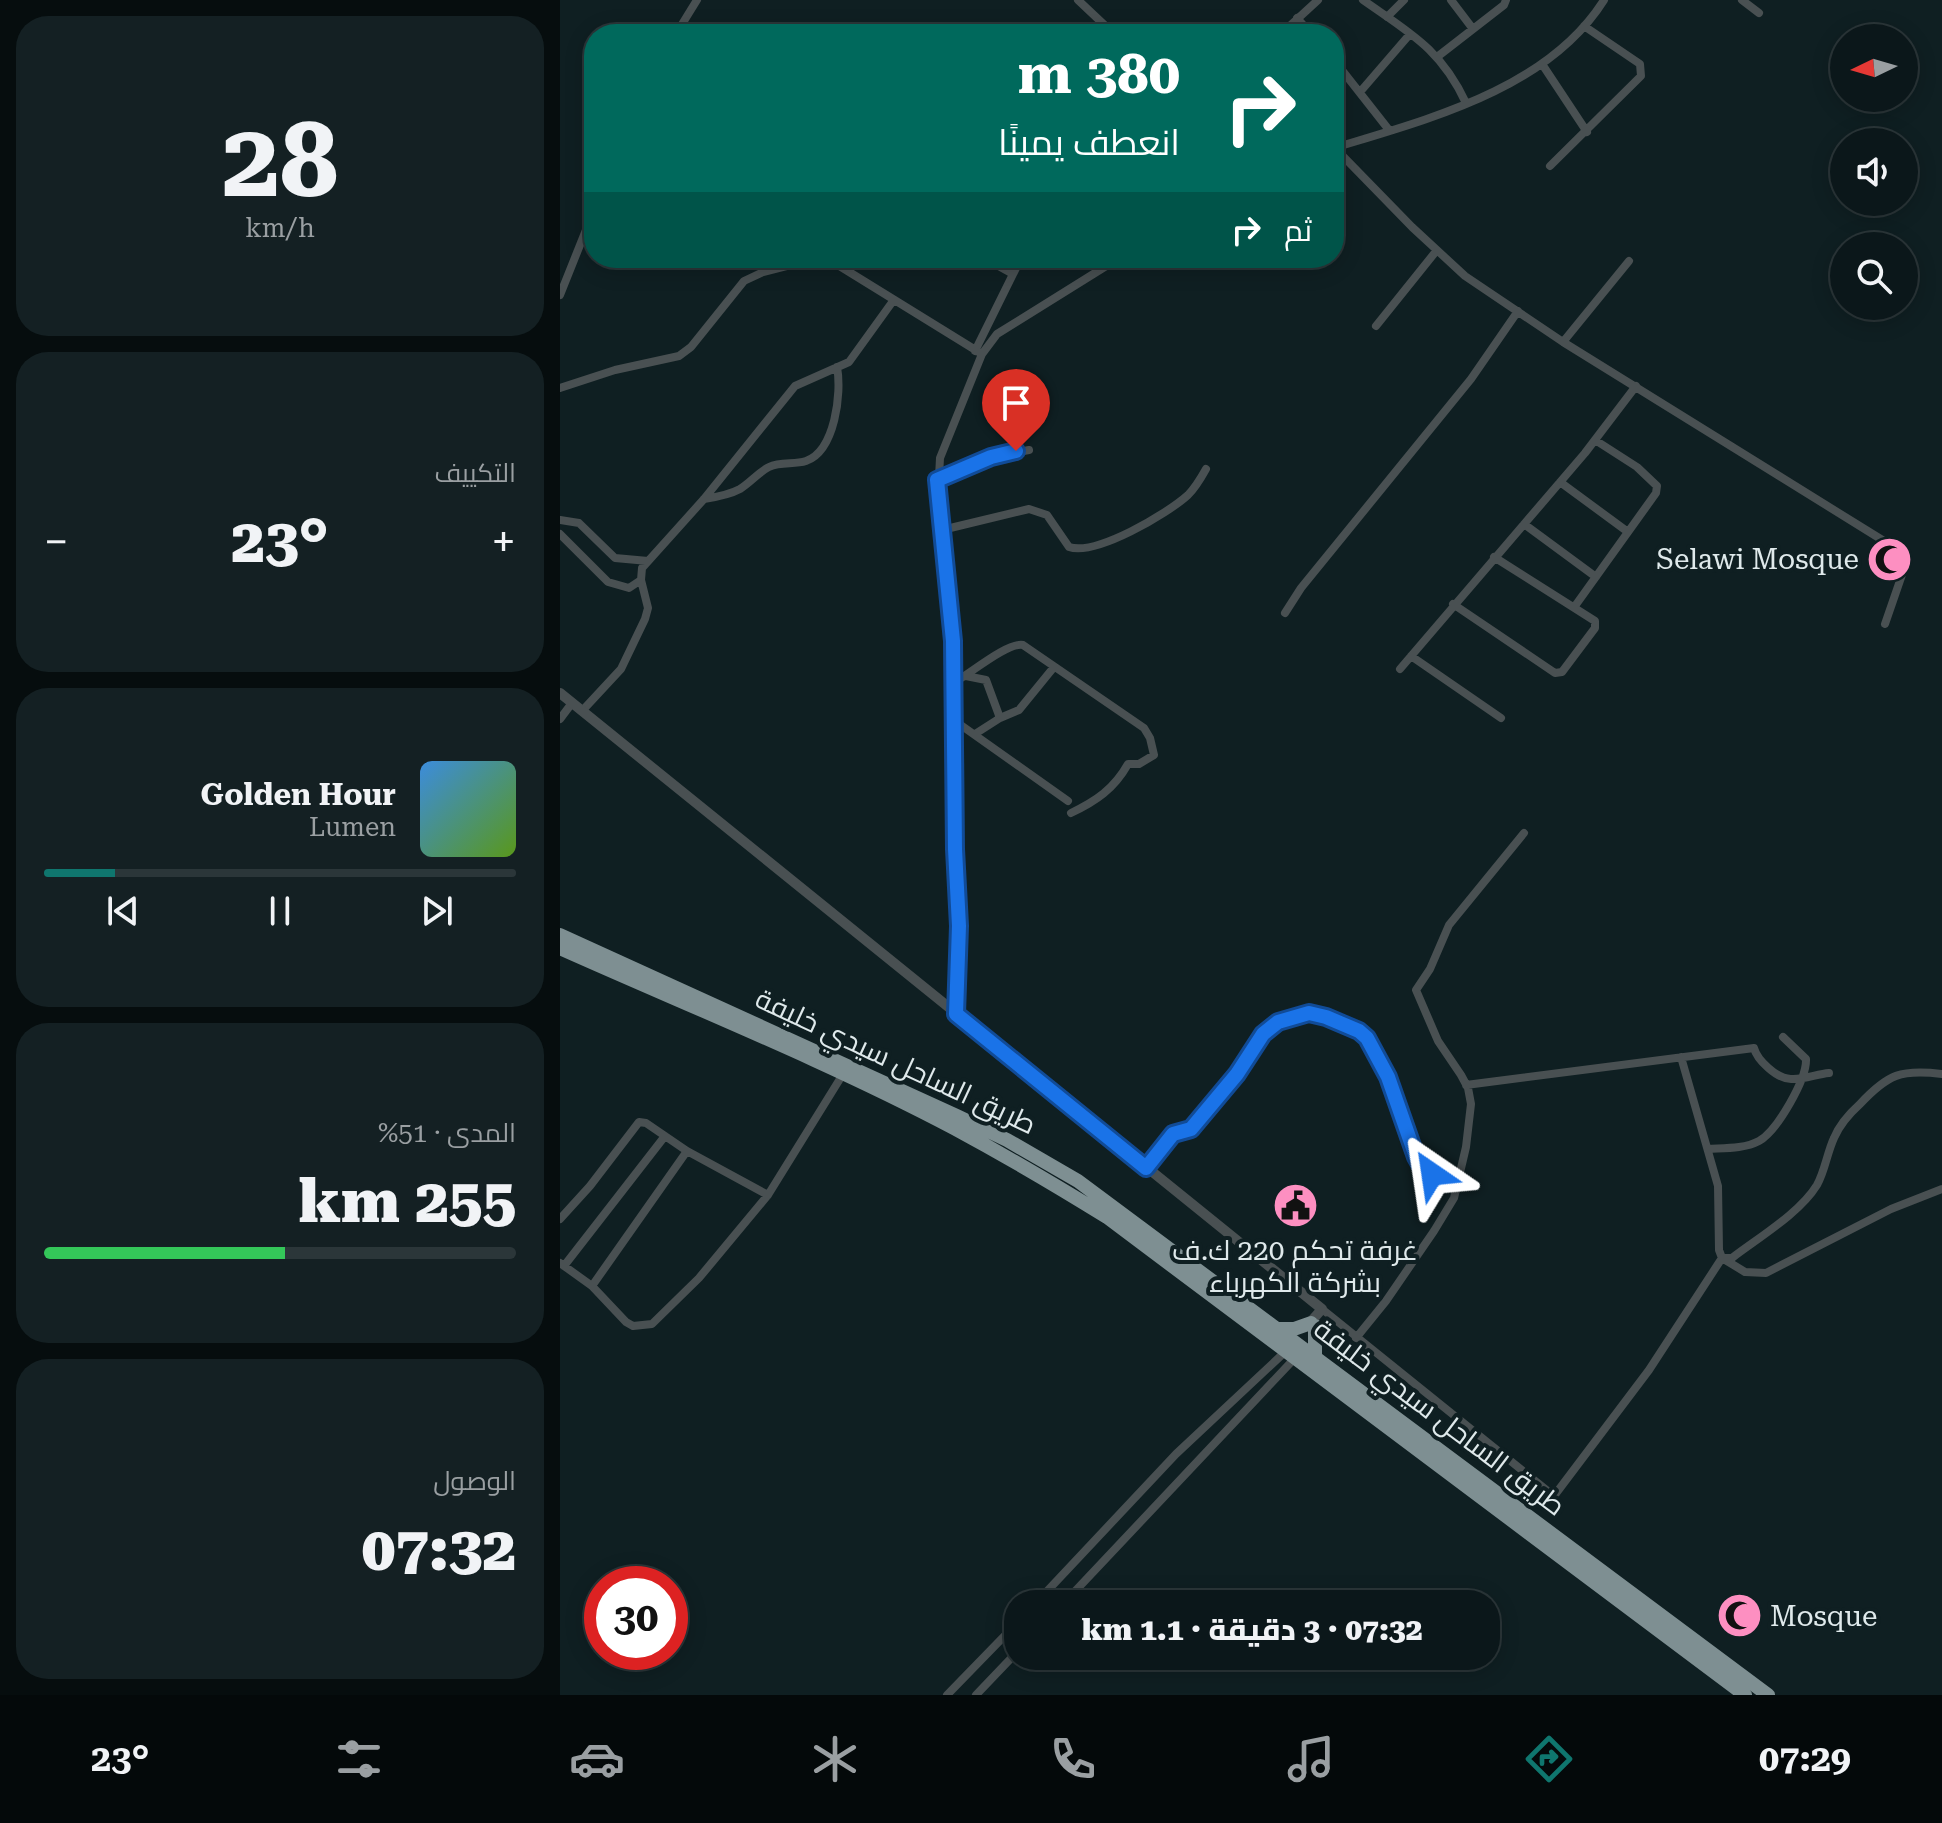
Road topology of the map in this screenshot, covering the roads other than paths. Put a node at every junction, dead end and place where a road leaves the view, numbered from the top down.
1 (697, 0) edge
2 (1078, 0) edge
3 (1318, 0) edge
4 (1363, 0) edge
5 (1404, 0) edge
6 (1451, 0) edge
7 (1506, 0) edge
8 (1604, 0) edge
9 (1742, 0) edge
10 (1759, 13) dead end
11 (1387, 17) junction
12 (1297, 18) junction
13 (682, 24) edge
14 (1103, 24) edge
15 (1291, 24) edge
16 (1302, 24) edge
17 (1584, 26) junction
18 (1473, 29) junction
19 (1410, 34) junction
20 (1437, 57) junction
21 (1542, 64) junction
22 (1344, 72) edge
23 (1360, 92) junction
24 (1466, 103) junction
25 (1389, 130) junction
26 (1587, 132) junction
27 (1344, 142) edge
28 (1344, 154) edge
29 (1550, 166) dead end
30 (584, 235) edge
31 (1437, 250) junction
32 (1629, 261) dead end
33 (780, 268) edge
34 (840, 268) edge
35 (1002, 268) edge
36 (1016, 268) edge
37 (1103, 268) edge
38 (1013, 274) junction
39 (560, 295) edge
40 (893, 301) junction
41 (1518, 311) junction
42 (1376, 326) dead end
43 (1563, 342) junction
44 (978, 353) junction
45 (837, 367) junction
46 (1636, 386) junction
47 (560, 388) edge
48 (1595, 440) junction
49 (1029, 450) dead end
50 (1206, 469) dead end
51 (937, 480) junction
52 (1560, 482) junction
53 (704, 499) junction
54 (560, 520) edge
55 (1524, 524) junction
56 (942, 530) junction
57 (1628, 532) junction
58 (560, 534) edge
59 (1494, 557) junction
60 (648, 561) junction
61 (1596, 577) junction
62 (641, 580) junction
63 (1453, 604) junction
64 (1575, 606) junction
65 (1285, 613) dead end
66 (1885, 624) dead end
67 (1411, 656) junction
68 (1054, 667) junction
69 (1400, 669) dead end
70 (966, 676) junction
71 (955, 682) junction
72 (560, 693) edge
73 (572, 703) junction
74 (582, 711) junction
75 (1000, 718) junction
76 (1501, 718) dead end
77 (560, 719) edge
78 (955, 721) junction
79 (975, 734) junction
80 (1068, 801) dead end
81 (1071, 813) dead end
82 (1524, 833) dead end
83 (560, 935) edge
84 (560, 948) edge
85 (956, 1014) junction
86 (1783, 1037) dead end
87 (1681, 1057) junction
88 (1829, 1073) dead end
89 (843, 1074) junction
90 (1942, 1074) edge
91 (1801, 1077) junction
92 (1466, 1085) junction
93 (665, 1136) junction
94 (1708, 1149) junction
95 (687, 1151) junction
96 (1146, 1168) junction
97 (1456, 1188) junction
98 (1942, 1189) edge
99 (768, 1195) junction
100 (560, 1219) edge
101 (1722, 1258) junction
102 (562, 1264) edge
103 (592, 1286) junction
104 (1316, 1319) junction
105 (1280, 1329) junction
106 (1356, 1338) junction
107 (1299, 1351) junction
108 (1048, 1590) edge
109 (1076, 1590) edge
110 (1004, 1636) edge
111 (1004, 1666) edge
112 (947, 1695) edge
113 (976, 1695) edge
114 (1745, 1695) edge
115 (1768, 1695) edge

1 - 13 street
2 - 14 street
3 - 12 street
4 - 11 street
5 - 11 street
6 - 18 street
7 - 18 street
8 - 17 street
9 - 10 street
11 - 19 street
12 - 15 street
12 - 16 street
17 - 21 street
17 - 26 street
18 - 20 street
19 - 20 street
19 - 23 street
20 - 24 street
21 - 24 street
21 - 26 street
22 - 23 street
23 - 25 street
24 - 25 street
25 - 27 street
26 - 29 street
28 - 31 street
30 - 39 street
31 - 41 street
31 - 42 street
32 - 43 street
33 - 47 street
34 - 40 street
35 - 38 street
36 - 38 street
37 - 44 street
38 - 44 street
40 - 44 street
40 - 45 street
41 - 43 street
41 - 65 street
43 - 46 street
44 - 51 street
45 - 53 street
45 - 53 street
46 - 48 street
46 - 66 street
48 - 52 street
48 - 57 street
49 - 51 street
50 - 56 street
51 - 56 street
52 - 55 street
52 - 57 street
53 - 60 street
54 - 60 street
55 - 59 street
55 - 61 street
56 - 71 street
57 - 61 street
58 - 62 street
59 - 63 street
59 - 64 street
60 - 62 street
61 - 64 street
62 - 74 street
63 - 64 street
63 - 67 street
67 - 69 street
67 - 76 street
68 - 70 street
68 - 75 street
68 - 81 street
70 - 71 street
70 - 75 street
71 - 78 street
72 - 73 street
73 - 74 street
73 - 77 street
74 - 85 street
75 - 79 street
78 - 79 street
78 - 85 street
79 - 80 street
82 - 92 street
83 - 105 highway, طريق الساحل سيدي خليفة
84 - 89 highway
85 - 96 street
86 - 91 street
87 - 91 street
87 - 92 street
87 - 94 street
88 - 91 street
89 - 99 street
89 - 107 highway
90 - 101 street
91 - 94 street
92 - 97 street
93 - 95 street
93 - 100 street
93 - 102 street
94 - 101 street
95 - 99 street
95 - 103 street
96 - 97 street
96 - 104 street
97 - 106 street
98 - 101 street
99 - 103 street
101 - 106 street
102 - 103 street
104 - 105 highway
104 - 106 street
104 - 107 highway
104 - 107 street
105 - 107 highway, طريق الساحل سيدي خليفة
107 - 108 street
107 - 109 street
107 - 114 highway
107 - 115 highway, طريق الساحل سيدي خليفة
110 - 112 street
111 - 113 street

